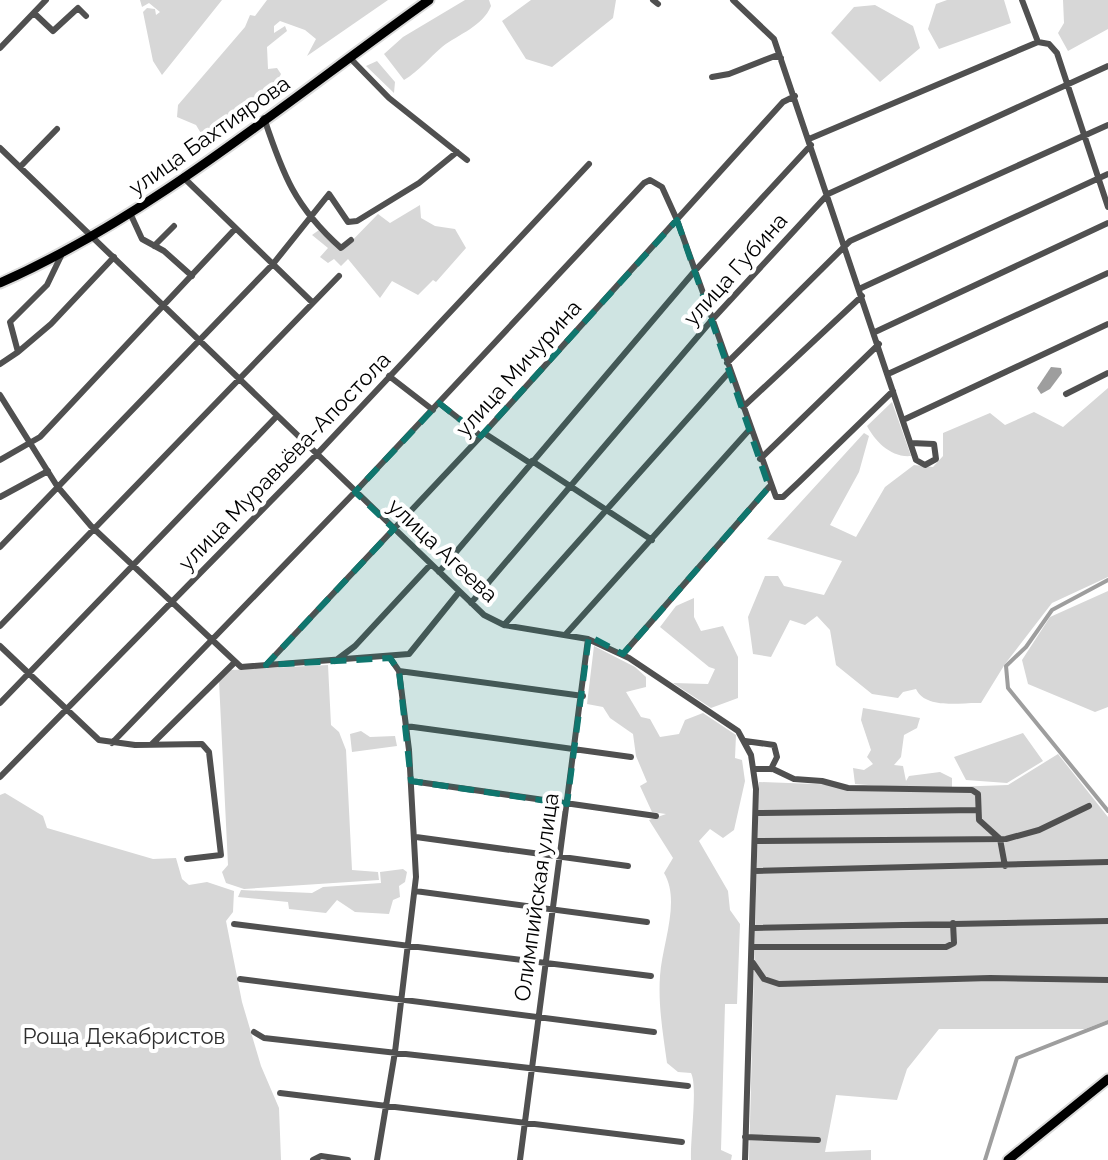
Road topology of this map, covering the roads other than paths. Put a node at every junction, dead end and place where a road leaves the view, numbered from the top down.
1 (46, 0) edge
2 (429, 0) edge
3 (733, 0) edge
4 (1022, 0) edge
5 (34, 13) junction
6 (86, 16) dead end
7 (1038, 42) junction
8 (0, 48) edge
9 (349, 57) junction
10 (781, 58) junction
11 (1108, 66) edge
12 (712, 77) dead end
13 (1068, 84) junction
14 (795, 96) junction
15 (264, 118) junction
16 (1108, 125) edge
17 (57, 129) dead end
18 (1086, 135) junction
19 (810, 142) junction
20 (0, 148) edge
21 (457, 152) junction
22 (467, 160) dead end
23 (589, 164) dead end
24 (20, 167) junction
25 (1108, 174) edge
26 (183, 177) junction
27 (1099, 178) junction
28 (828, 194) junction
29 (1108, 207) edge
30 (130, 213) junction
31 (309, 217) junction
32 (677, 220) junction
33 (1108, 223) edge
34 (174, 226) dead end
35 (235, 229) junction
36 (93, 235) junction
37 (351, 240) dead end
38 (154, 246) junction
39 (846, 247) junction
40 (61, 256) junction
41 (114, 257) junction
42 (273, 264) junction
43 (693, 273) junction
44 (1108, 273) edge
45 (192, 276) junction
46 (339, 276) dead end
47 (0, 283) edge
48 (861, 293) junction
49 (312, 302) junction
50 (164, 306) junction
51 (711, 321) junction
52 (1108, 324) edge
53 (875, 332) junction
54 (199, 341) junction
55 (879, 344) junction
56 (18, 352) junction
57 (727, 363) junction
58 (0, 364) edge
59 (730, 371) junction
60 (1108, 373) edge
61 (888, 374) junction
62 (389, 376) junction
63 (240, 379) junction
64 (893, 391) junction
65 (1066, 394) dead end
66 (0, 395) edge
67 (439, 403) junction
68 (743, 407) junction
69 (433, 410) junction
70 (277, 416) junction
71 (903, 420) junction
72 (750, 429) junction
73 (483, 434) junction
74 (30, 443) junction
75 (911, 443) junction
76 (317, 454) junction
77 (760, 459) junction
78 (0, 460) edge
79 (531, 462) junction
80 (48, 471) junction
81 (569, 485) junction
82 (57, 486) junction
83 (771, 490) junction
84 (355, 492) junction
85 (0, 497) edge
86 (606, 509) junction
87 (93, 529) junction
88 (394, 529) junction
89 (652, 540) junction
90 (0, 547) edge
91 (431, 564) junction
92 (134, 565) junction
93 (439, 572) junction
94 (459, 592) junction
95 (175, 601) junction
96 (471, 603) junction
97 (504, 625) junction
98 (0, 626) edge
99 (566, 634) junction
100 (212, 639) junction
101 (588, 639) junction
102 (0, 646) edge
103 (623, 654) junction
104 (390, 658) junction
105 (335, 661) junction
106 (235, 662) junction
107 (266, 665) junction
108 (399, 671) junction
109 (30, 673) junction
110 (583, 696) junction
111 (0, 703) edge
112 (69, 710) junction
113 (406, 726) junction
114 (745, 741) junction
115 (112, 743) junction
116 (152, 744) junction
117 (575, 750) junction
118 (631, 757) dead end
119 (754, 769) junction
120 (771, 769) junction
121 (0, 777) edge
122 (411, 781) junction
123 (567, 804) junction
124 (1089, 806) dead end
125 (978, 810) junction
126 (756, 813) junction
127 (656, 816) dead end
128 (416, 837) junction
129 (999, 838) junction
130 (755, 841) junction
131 (560, 857) junction
132 (187, 859) dead end
133 (1108, 862) edge
134 (628, 866) dead end
135 (1005, 866) junction
136 (755, 871) junction
137 (415, 891) junction
138 (553, 909) junction
139 (1108, 921) edge
140 (647, 922) dead end
141 (953, 923) junction
142 (234, 924) dead end
143 (754, 928) junction
144 (409, 944) junction
145 (754, 947) junction
146 (545, 963) junction
147 (753, 963) junction
148 (651, 976) dead end
149 (240, 979) dead end
150 (1108, 980) edge
151 (402, 998) junction
152 (538, 1016) junction
153 (254, 1032) dead end
154 (654, 1032) dead end
155 (395, 1052) junction
156 (532, 1068) junction
157 (1108, 1079) edge
158 (688, 1086) dead end
159 (280, 1093) dead end
160 (387, 1105) junction
161 (525, 1123) junction
162 (745, 1137) junction
163 (818, 1140) dead end
164 (682, 1142) dead end
165 (313, 1160) edge
166 (348, 1160) edge
167 (377, 1160) edge
168 (520, 1160) edge
169 (745, 1160) edge
170 (1008, 1160) edge

1 - 5 street
2 - 9 main road, улица Бахтиярова
3 - 10 street
4 - 7 street
5 - 6 street
5 - 8 street
7 - 13 street
7 - 19 street
9 - 15 main road, улица Бахтиярова
9 - 21 street
10 - 12 street
10 - 14 street
11 - 13 street, улица Губина
13 - 18 street
13 - 28 street, улица Губина
14 - 19 street
14 - 32 street, улица Мичурина
15 - 26 main road, улица Бахтиярова
15 - 31 street
16 - 18 street
17 - 24 street
18 - 27 street
18 - 39 street
19 - 28 street
19 - 43 street
20 - 24 street, улица Агеева
21 - 22 street
21 - 31 street
23 - 62 street, улица Муравьёва-Апостола
24 - 36 street, улица Агеева
25 - 27 street
26 - 30 main road, улица Бахтиярова
26 - 35 street
27 - 29 street
27 - 48 street
28 - 39 street
28 - 51 street, улица Губина
30 - 36 main road, улица Бахтиярова
30 - 38 street
31 - 37 street
31 - 42 street
32 - 43 street
32 - 67 street
32 - 73 street, улица Мичурина
33 - 53 street
34 - 38 street
35 - 42 street
35 - 45 street
36 - 40 main road, улица Бахтиярова
36 - 41 street, улица Агеева
38 - 45 street
39 - 48 street
39 - 57 street
40 - 47 main road, улица Бахтиярова
40 - 56 street
41 - 50 street, улица Агеева
41 - 56 street
42 - 49 street
42 - 54 street
43 - 51 street
43 - 79 street
44 - 61 street
45 - 50 street
46 - 49 street
48 - 53 street
48 - 68 street
49 - 63 street
50 - 54 street, улица Агеева
50 - 74 street
51 - 57 street
51 - 81 street, улица Губина
52 - 71 street
53 - 55 street
54 - 63 street, улица Агеева
54 - 82 street
55 - 61 street
55 - 77 street
56 - 58 street
57 - 59 street
59 - 68 street
59 - 86 street
60 - 65 street
61 - 64 street
62 - 69 street
62 - 76 street, улица Муравьёва-Апостола
63 - 70 street, улица Агеева
63 - 87 street
64 - 71 street
64 - 83 street
66 - 74 street
67 - 69 street
67 - 73 street
68 - 72 street
69 - 84 street
70 - 76 street, улица Агеева
70 - 92 street
71 - 75 street
72 - 77 street
72 - 89 street
73 - 79 street
73 - 88 street, улица Мичурина
74 - 78 street
74 - 80 street
75 - 75 street
76 - 84 street, улица Агеева
76 - 95 street, улица Муравьёва-Апостола
77 - 83 street
79 - 81 street
79 - 93 street
80 - 82 street
80 - 85 street
81 - 86 street
81 - 96 street, улица Губина
82 - 87 street
82 - 90 street
83 - 103 street
84 - 88 street, улица Агеева
84 - 100 street
86 - 89 street
86 - 97 street
87 - 92 street
87 - 98 street
88 - 91 street, улица Агеева
88 - 107 street, улица Мичурина
89 - 99 street
91 - 93 street, улица Агеева
91 - 105 street
92 - 95 street
92 - 109 street
93 - 94 street, улица Агеева
94 - 96 street, улица Агеева
94 - 104 street
95 - 100 street
95 - 112 street, улица Муравьёва-Апостола
96 - 97 street, улица Агеева
97 - 99 street, улица Агеева
99 - 101 street, улица Агеева
100 - 106 street
100 - 115 street
101 - 103 street, улица Агеева
101 - 110 street, Олимпийская улица
102 - 109 street
103 - 114 street, улица Агеева
104 - 105 street
104 - 108 street
105 - 107 street
106 - 107 street
106 - 116 street
108 - 110 street
108 - 113 street
109 - 111 street
109 - 112 street
110 - 117 street, Олимпийская улица
112 - 115 street
112 - 121 street, улица Муравьёва-Апостола
113 - 117 street
113 - 122 street
114 - 119 street
114 - 120 street
115 - 116 street
116 - 132 street
117 - 118 street
117 - 123 street, Олимпийская улица
119 - 120 street
119 - 126 street
120 - 125 street
122 - 123 street
122 - 128 street
123 - 127 street
123 - 131 street, Олимпийская улица
124 - 129 street
125 - 126 street
125 - 129 street
126 - 130 street
128 - 131 street
128 - 137 street
129 - 130 street
129 - 135 street
130 - 136 street
131 - 134 street
131 - 138 street, Олимпийская улица
133 - 135 street
135 - 136 street
136 - 143 street
137 - 138 street
137 - 144 street
138 - 140 street
138 - 146 street, Олимпийская улица
139 - 141 street
141 - 143 street
141 - 145 street
142 - 144 street
143 - 145 street
144 - 146 street
144 - 151 street
145 - 147 street
146 - 148 street
146 - 152 street, Олимпийская улица
147 - 150 street
147 - 162 street
149 - 151 street
151 - 152 street
151 - 155 street
152 - 154 street
152 - 156 street, Олимпийская улица
153 - 155 street
155 - 156 street
155 - 160 street
156 - 158 street
156 - 161 street, Олимпийская улица
157 - 170 main road
159 - 160 street
160 - 161 street
160 - 167 street
161 - 164 street
161 - 168 street, Олимпийская улица
162 - 163 street
162 - 169 street
165 - 166 street

